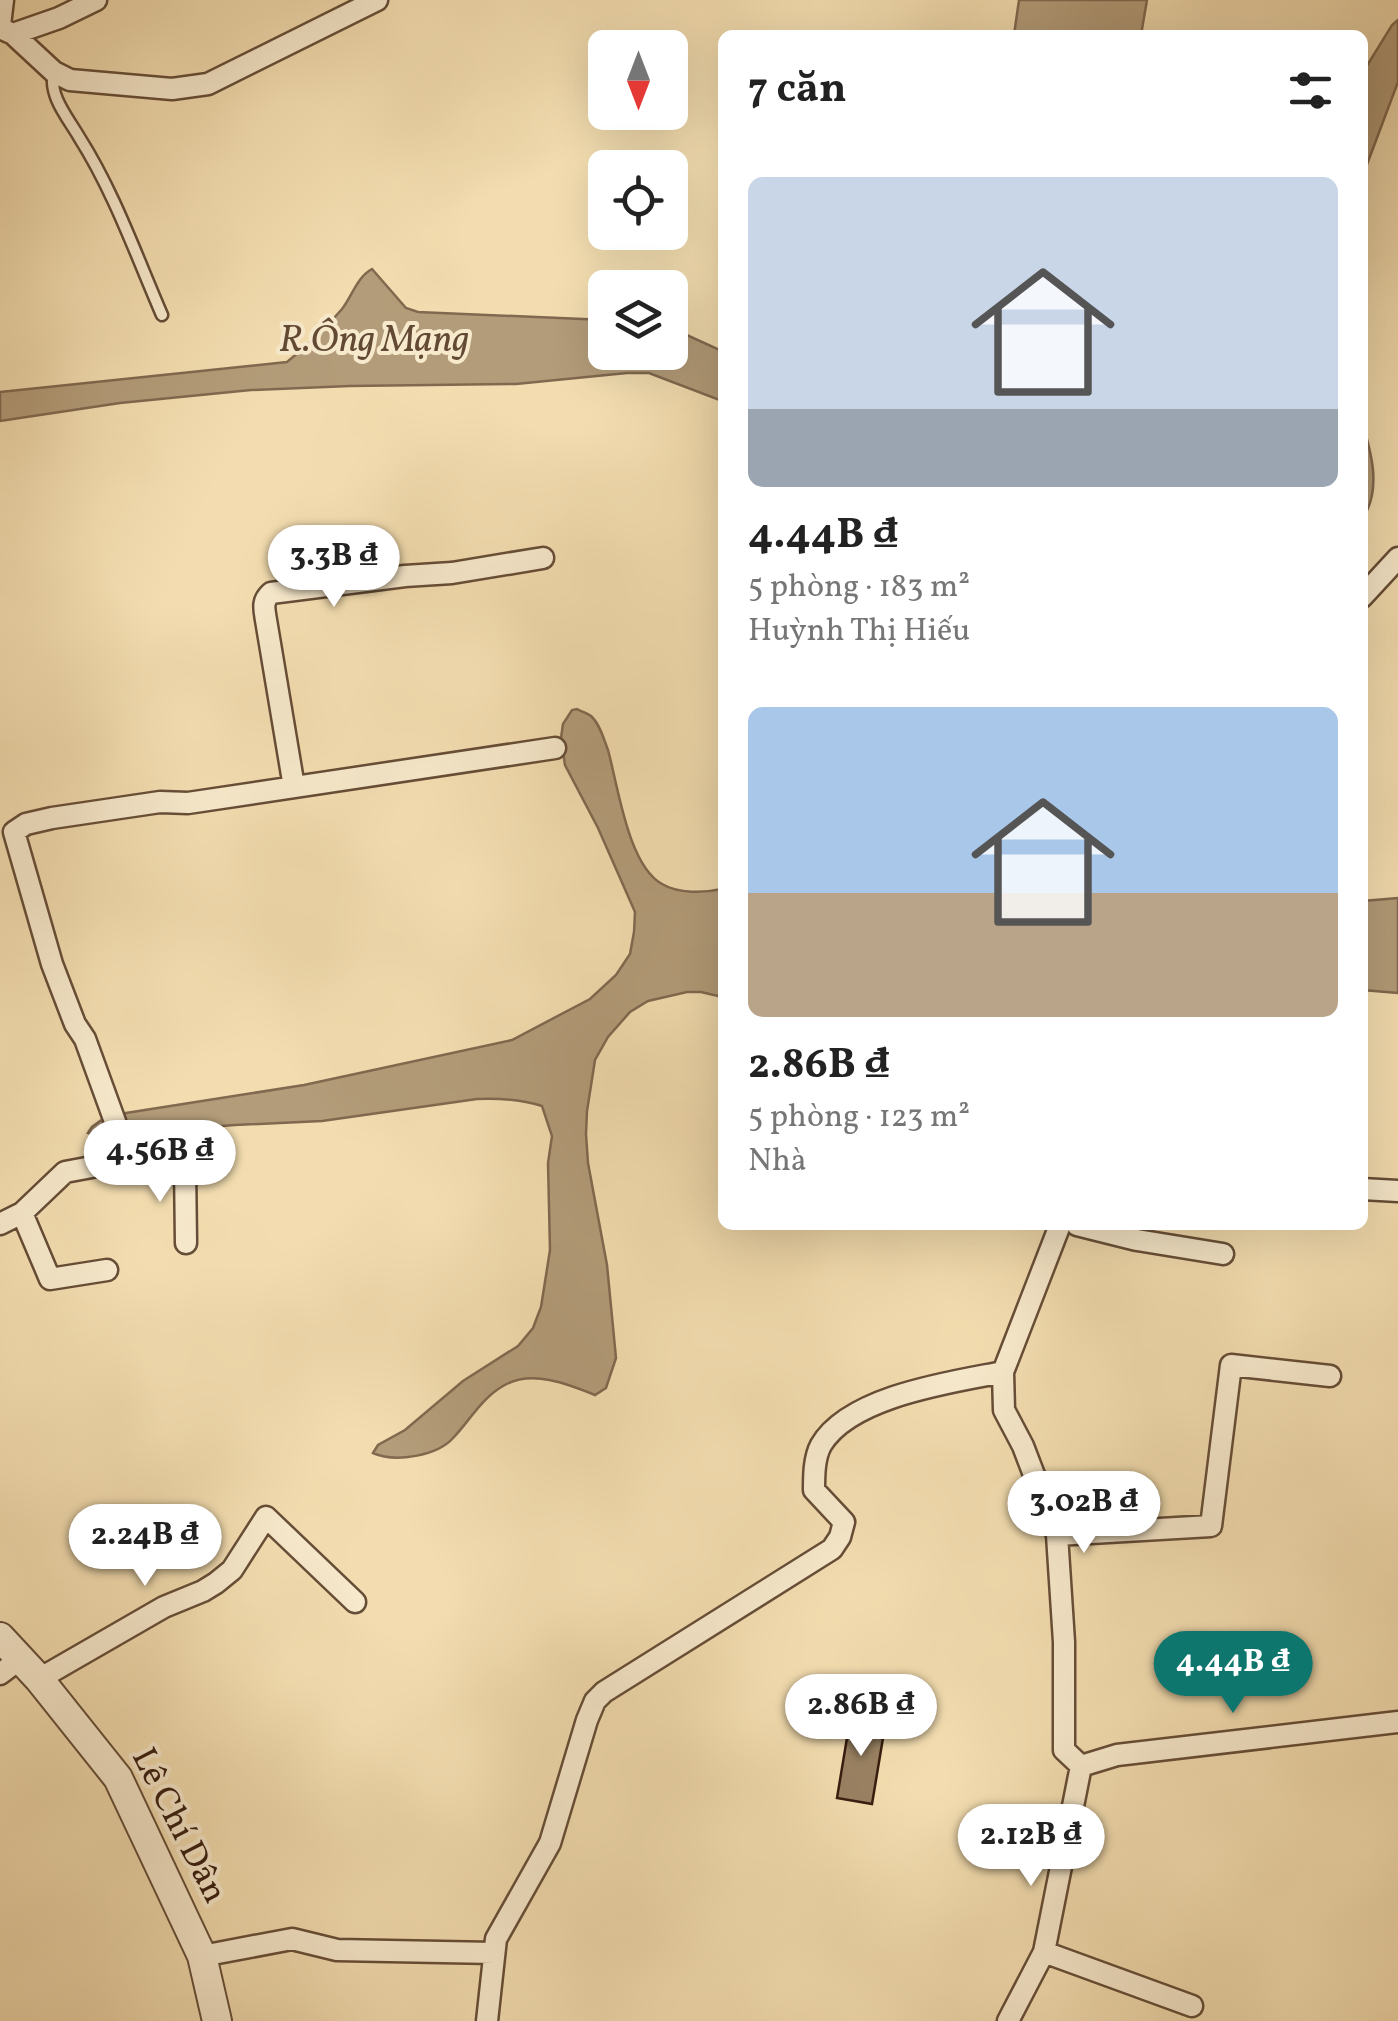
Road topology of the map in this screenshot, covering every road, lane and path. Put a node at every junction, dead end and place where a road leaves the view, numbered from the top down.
1 (3, 0) edge
2 (96, 0) edge
3 (376, 0) edge
4 (4, 29) edge
5 (54, 72) junction
6 (162, 315) dead end
7 (543, 558) dead end
8 (1398, 558) edge
9 (1368, 590) edge
10 (555, 748) dead end
11 (294, 787) junction
12 (129, 1160) junction
13 (1368, 1189) edge
14 (1398, 1191) edge
15 (22, 1213) junction
16 (0, 1224) edge
17 (1058, 1230) edge
18 (1097, 1230) edge
19 (186, 1243) dead end
20 (1224, 1254) dead end
21 (106, 1270) dead end
22 (1004, 1372) junction
23 (1330, 1376) dead end
24 (1057, 1534) junction
25 (355, 1602) dead end
26 (0, 1637) edge
27 (20, 1671) edge
28 (1398, 1722) edge
29 (1082, 1766) junction
30 (494, 1952) junction
31 (1044, 1952) junction
32 (202, 1956) junction
33 (1192, 2006) dead end
34 (217, 2021) edge
35 (488, 2021) edge
36 (1008, 2021) edge

1 - 4 street
2 - 4 street
3 - 5 street
4 - 5 street
5 - 6 lane
7 - 11 street
8 - 9 street
10 - 11 street
11 - 12 street
12 - 15 street
12 - 19 street
13 - 14 street
15 - 16 street
15 - 21 street
17 - 22 street
18 - 20 street
22 - 24 street
22 - 30 street
23 - 24 street
24 - 29 street
25 - 27 street
26 - 27 street, Lê Chí Dân
27 - 32 street, Lê Chí Dân
28 - 29 street
29 - 31 street
30 - 32 street
30 - 35 street
31 - 33 street
31 - 36 street
32 - 34 street, Lê Chí Dân

